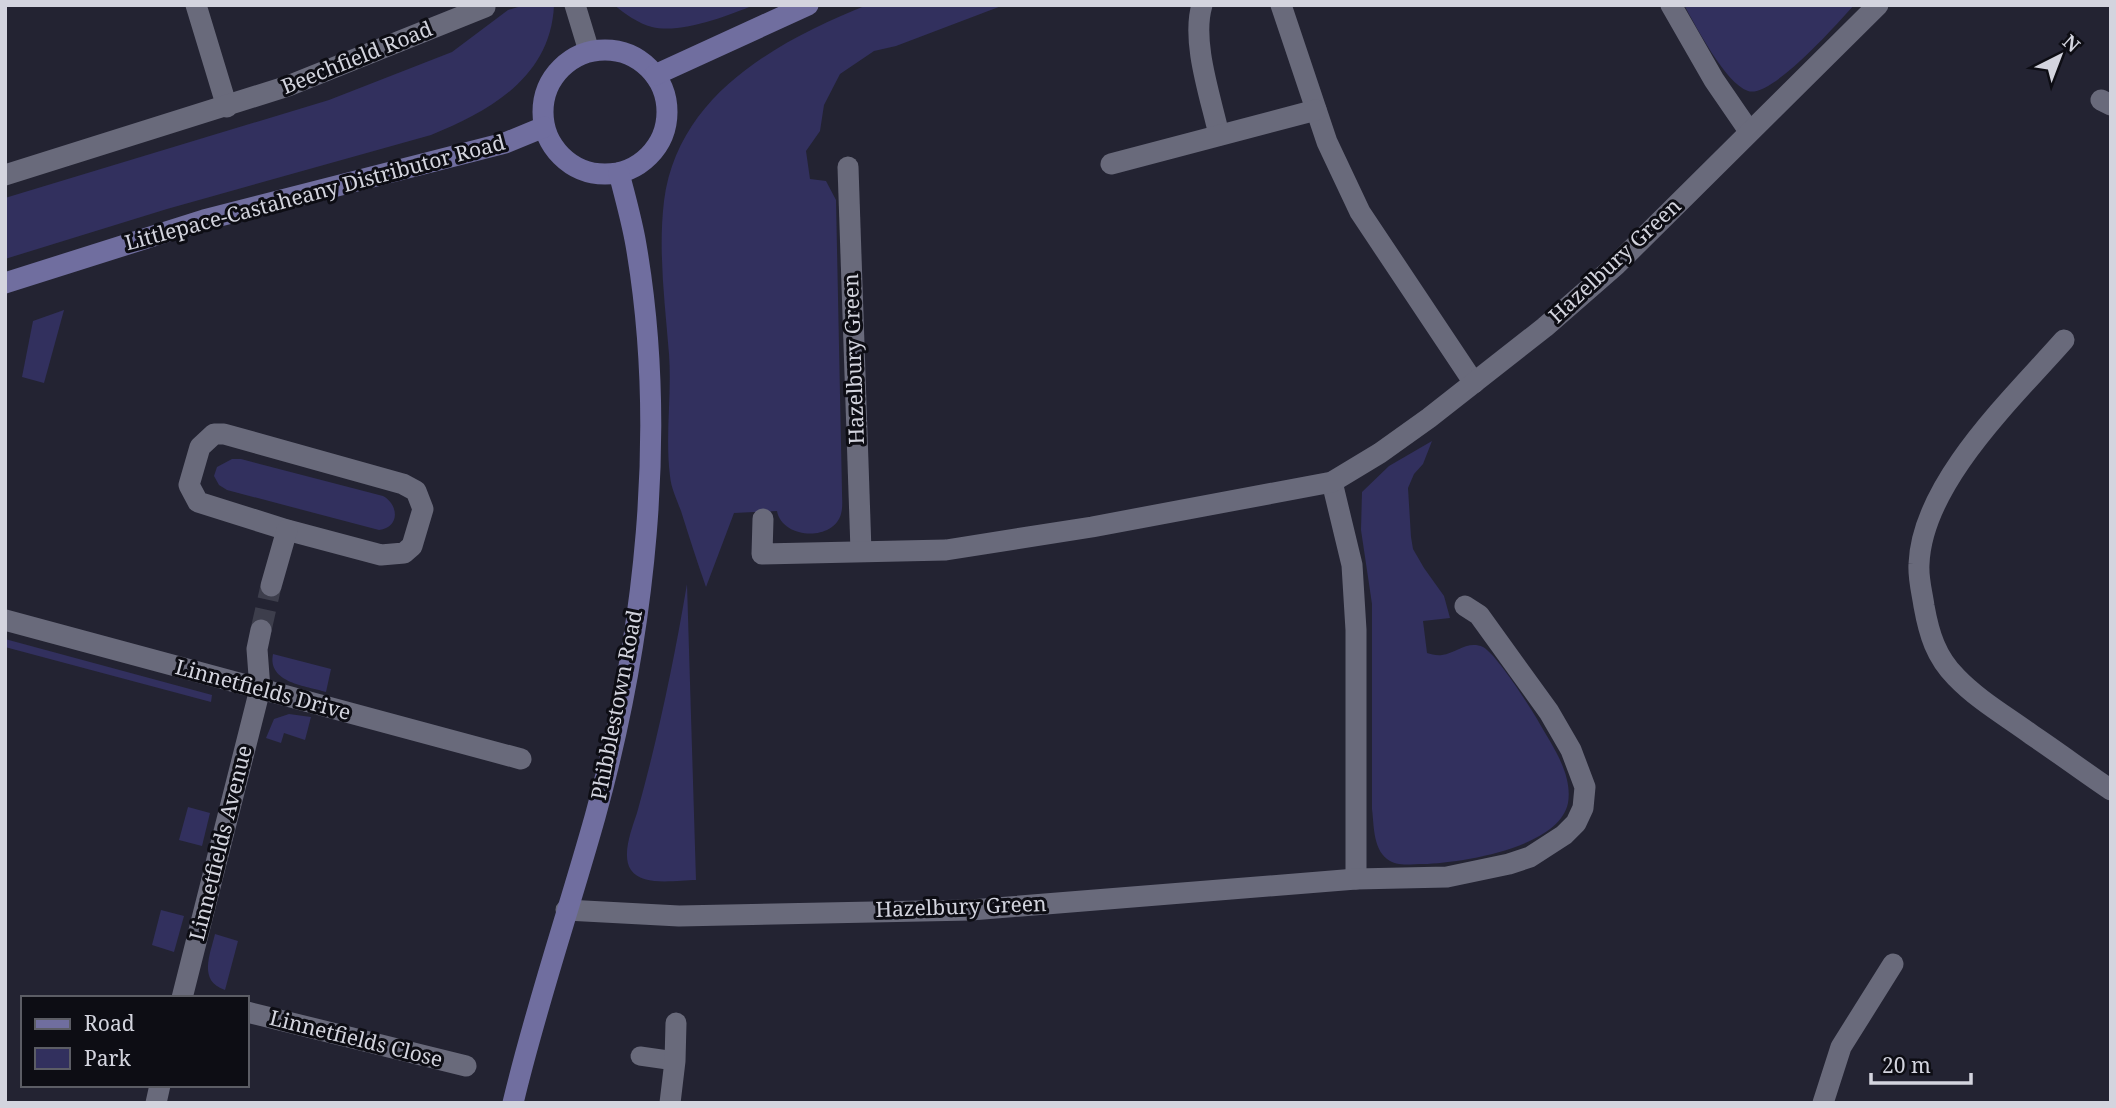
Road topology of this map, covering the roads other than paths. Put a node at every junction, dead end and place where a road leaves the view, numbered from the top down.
1 (196, 5) edge
2 (575, 5) edge
3 (808, 5) edge
4 (1202, 5) edge
5 (1281, 5) edge
6 (1671, 5) edge
7 (1878, 5) edge
8 (485, 7) edge
9 (589, 51) junction
10 (655, 75) junction
11 (227, 107) junction
12 (1316, 110) junction
13 (544, 127) junction
14 (1749, 131) junction
15 (1219, 135) junction
16 (1111, 164) dead end
17 (848, 167) dead end
18 (619, 173) junction
19 (5, 175) edge
20 (5, 283) edge
21 (2064, 340) dead end
22 (1474, 383) junction
23 (1332, 482) junction
24 (763, 519) dead end
25 (286, 530) junction
26 (861, 551) junction
27 (271, 586) tunnel mouth
28 (1465, 606) dead end
29 (5, 620) edge
30 (261, 630) tunnel mouth
31 (260, 689) junction
32 (522, 759) dead end
33 (2111, 790) edge
34 (1356, 879) junction
35 (566, 909) junction
36 (1893, 964) dead end
37 (186, 996) edge
38 (248, 1012) edge
39 (676, 1023) dead end
40 (640, 1056) dead end
41 (675, 1060) junction
42 (466, 1066) dead end
43 (513, 1103) edge
44 (670, 1103) edge
45 (1823, 1103) edge

1 - 11 street
2 - 9 street
3 - 10 street
4 - 15 street
5 - 12 street
6 - 14 street
7 - 14 street, Hazelbury Green
8 - 11 street, Beechfield Road
9 - 10 street
9 - 13 street
10 - 18 street
11 - 19 street, Beechfield Road
12 - 15 street
12 - 22 street
13 - 18 street
13 - 20 street, Littlepace-Castaheany Distributor Road
14 - 22 street, Hazelbury Green
15 - 16 street
17 - 26 street, Hazelbury Green
18 - 35 street, Phibblestown Road
21 - 33 street
22 - 23 street, Hazelbury Green
23 - 26 street, Hazelbury Green
23 - 34 street
24 - 26 street, Hazelbury Green
25 - 25 street
25 - 27 street
28 - 34 street, Hazelbury Green
29 - 31 street, Linnetfields Drive
30 - 31 street, Linnetfields Avenue
31 - 32 street, Linnetfields Drive
31 - 37 street, Linnetfields Avenue
34 - 35 street, Hazelbury Green
35 - 43 street, Phibblestown Road
36 - 45 street
38 - 42 street, Linnetfields Close
39 - 41 street
40 - 41 lane
41 - 44 street

